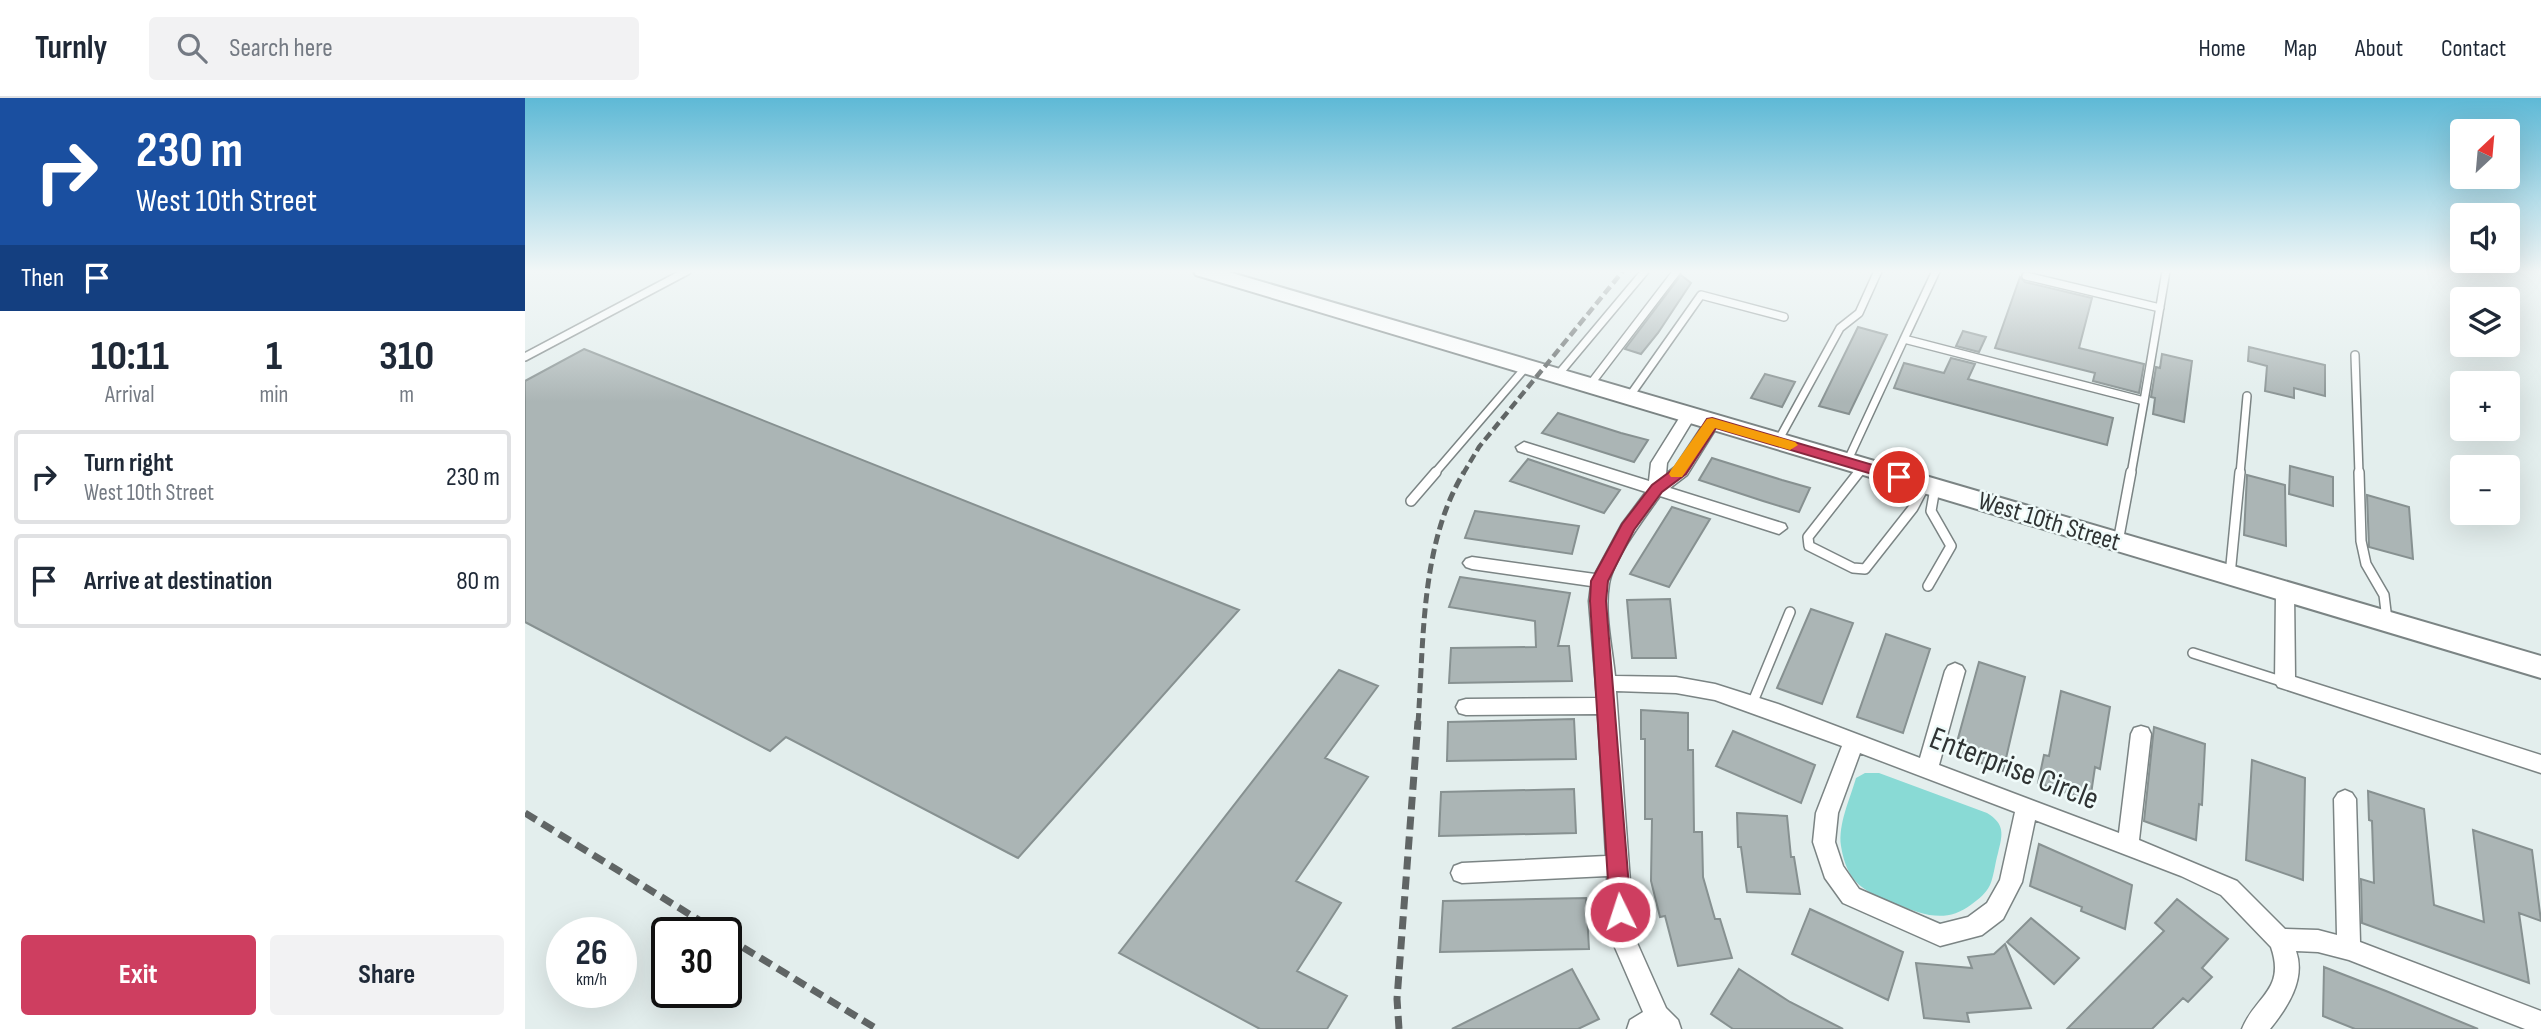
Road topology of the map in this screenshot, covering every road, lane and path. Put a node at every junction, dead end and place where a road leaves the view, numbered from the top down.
1 (605, 314) edge
2 (1349, 314) edge
3 (1609, 314) edge
4 (1644, 314) edge
5 (1687, 314) edge
6 (1774, 314) edge
7 (1857, 314) edge
8 (1916, 314) edge
9 (2159, 314) edge
10 (1784, 317) dead end
11 (1904, 339) junction
12 (2355, 355) dead end
13 (525, 357) edge
14 (1525, 367) junction
15 (1557, 376) junction
16 (1589, 386) junction
17 (2247, 396) dead end
18 (1629, 397) junction
19 (2144, 401) junction
20 (1688, 415) junction
21 (1712, 422) junction
22 (1778, 442) junction
23 (1524, 447) dead end
24 (1855, 464) junction
25 (1930, 486) junction
26 (1657, 489) junction
27 (1411, 501) dead end
28 (1779, 528) dead end
29 (2118, 542) junction
30 (1472, 563) dead end
31 (2230, 575) junction
32 (1599, 581) junction
33 (1928, 586) dead end
34 (2285, 592) junction
35 (1790, 612) dead end
36 (2387, 622) junction
37 (2193, 653) dead end
38 (2541, 667) edge
39 (1955, 671) dead end
40 (2285, 682) junction
41 (1606, 683) junction
42 (1752, 704) junction
43 (1466, 706) dead end
44 (1607, 706) junction
45 (2141, 734) dead end
46 (1854, 742) junction
47 (2541, 764) edge
48 (1927, 770) junction
49 (2345, 799) dead end
50 (2027, 808) junction
51 (2128, 846) junction
52 (1617, 865) junction
53 (1462, 873) dead end
54 (2280, 940) junction
55 (2349, 948) junction
56 (2541, 1023) edge
57 (1655, 1025) edge
58 (2254, 1029) edge

1 - 13 lane
2 - 14 main road, West 10th Street
3 - 15 lane
4 - 16 lane
5 - 18 lane
6 - 10 lane
7 - 22 lane
8 - 11 lane
9 - 19 lane
11 - 19 lane
11 - 24 lane
12 - 36 lane
14 - 15 main road, West 10th Street
14 - 27 lane
15 - 16 main road, West 10th Street
16 - 18 main road, West 10th Street
17 - 31 lane
18 - 20 main road, West 10th Street
19 - 29 lane
20 - 21 main road, West 10th Street
20 - 26 street
21 - 22 main road, West 10th Street
21 - 26 street
22 - 24 main road, West 10th Street
23 - 26 street
24 - 25 main road, West 10th Street
24 - 25 lane
25 - 29 main road, West 10th Street
25 - 33 lane
26 - 28 street
26 - 32 street
29 - 31 main road, West 10th Street
30 - 32 street
31 - 34 main road, West 10th Street
32 - 41 street
34 - 36 main road, West 10th Street
34 - 40 street
35 - 42 lane
36 - 38 main road, West 10th Street
37 - 40 lane
39 - 48 street
40 - 47 street
41 - 42 street, Enterprise Circle
41 - 44 street
42 - 46 street, Enterprise Circle
43 - 44 street
44 - 52 street
45 - 51 street
46 - 48 street, Enterprise Circle
46 - 50 street
48 - 50 street, Enterprise Circle
49 - 55 street
50 - 51 street, Enterprise Circle
51 - 54 street, Enterprise Circle
52 - 53 street
52 - 57 street
54 - 55 street
54 - 58 street
55 - 56 street

